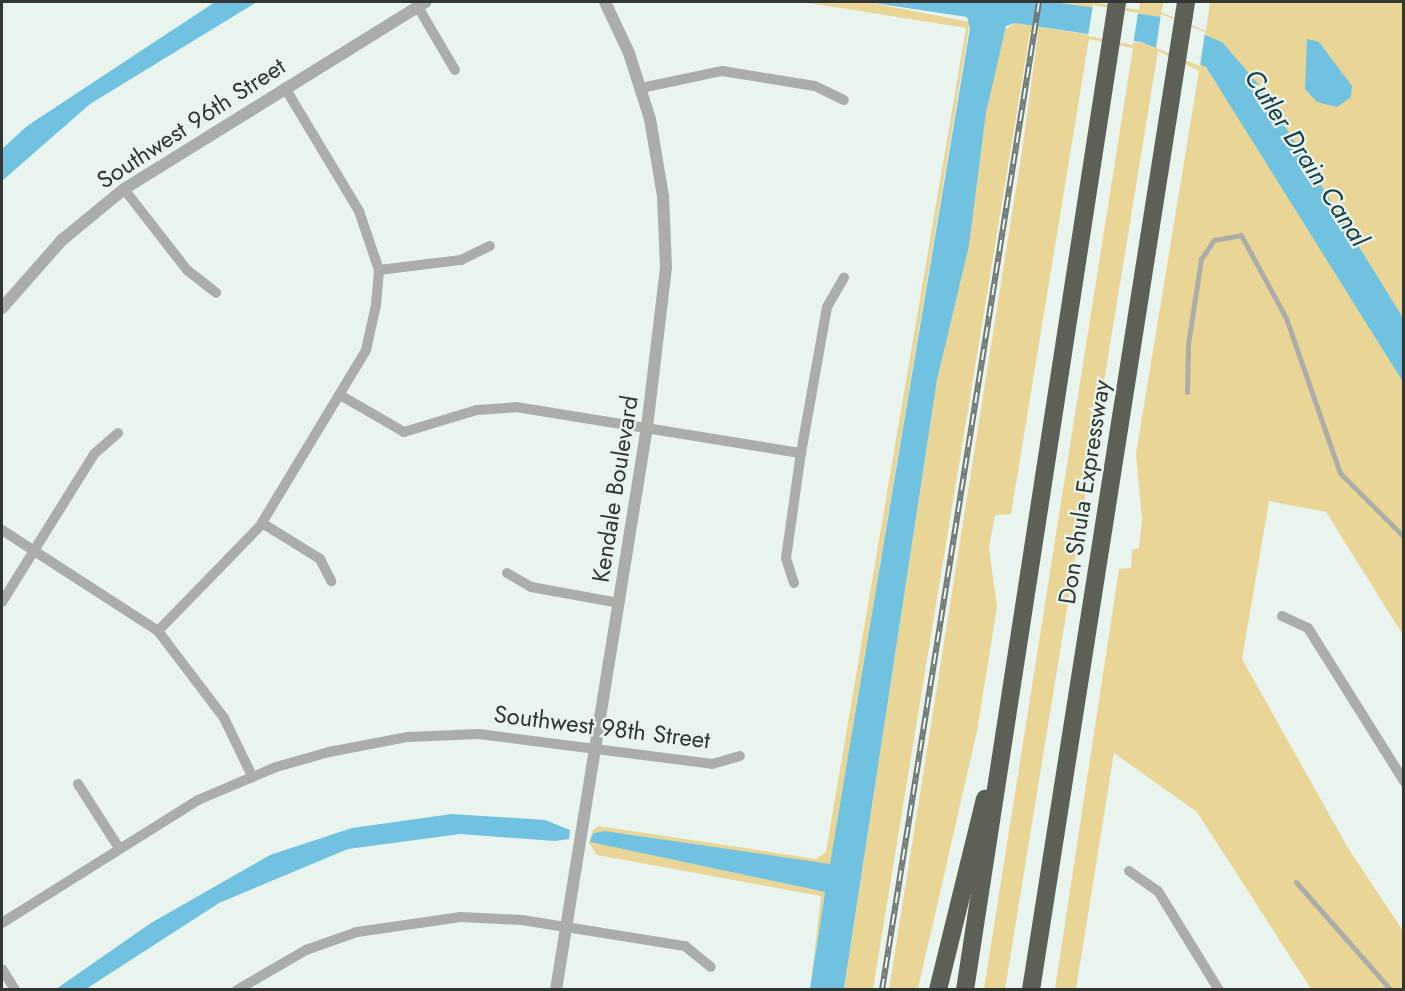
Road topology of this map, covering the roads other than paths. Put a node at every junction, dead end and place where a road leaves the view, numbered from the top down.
1 (605, 2) edge
2 (422, 4) edge
3 (1116, 4) edge
4 (1185, 11) edge
5 (455, 70) dead end
6 (285, 88) junction
7 (641, 88) junction
8 (844, 100) dead end
9 (124, 189) junction
10 (490, 246) dead end
11 (379, 270) junction
12 (844, 278) dead end
13 (216, 292) dead end
14 (2, 308) edge
15 (1187, 392) dead end
16 (340, 395) junction
17 (647, 427) junction
18 (118, 433) dead end
19 (801, 453) junction
20 (262, 523) junction
21 (2, 530) edge
22 (1404, 537) edge
23 (34, 549) junction
24 (507, 573) dead end
25 (331, 581) dead end
26 (794, 583) dead end
27 (2, 602) edge
28 (619, 603) junction
29 (1282, 616) dead end
30 (158, 631) junction
31 (595, 747) junction
32 (1001, 752) junction
33 (740, 756) dead end
34 (252, 776) junction
35 (1404, 781) edge
36 (78, 784) dead end
37 (119, 848) junction
38 (1129, 871) dead end
39 (1296, 882) dead end
40 (2, 923) edge
41 (567, 928) junction
42 (711, 968) dead end
43 (2, 969) edge
44 (15, 990) edge
45 (237, 990) edge
46 (556, 990) edge
47 (938, 990) edge
48 (965, 990) edge
49 (1031, 990) edge
50 (1219, 990) edge
51 (1391, 990) edge

1 - 7 street, Kendale Boulevard
2 - 5 street
2 - 6 street, Southwest 96th Street
3 - 32 highway, Don Shula Expressway
4 - 49 highway, Don Shula Expressway
6 - 9 street, Southwest 96th Street
6 - 11 street
7 - 8 street
7 - 17 street, Kendale Boulevard
9 - 13 street
9 - 14 street, Southwest 96th Street
10 - 11 street
11 - 16 street
12 - 19 street
15 - 22 lane
16 - 17 street
16 - 20 street
17 - 19 street
17 - 28 street, Kendale Boulevard
18 - 23 street
19 - 26 street
20 - 25 street
20 - 30 street
21 - 23 street
23 - 27 street
23 - 30 street
24 - 28 street
28 - 31 street, Kendale Boulevard
29 - 35 street
30 - 34 street
31 - 33 street, Southwest 98th Street
31 - 34 street, Southwest 98th Street
31 - 41 street, Kendale Boulevard
32 - 47 highway
32 - 48 highway, Don Shula Expressway
34 - 37 street, Southwest 98th Street
36 - 37 street
37 - 40 street, Southwest 98th Street
38 - 50 street
39 - 51 lane
41 - 42 street
41 - 45 street
41 - 46 street, Kendale Boulevard
43 - 44 street

